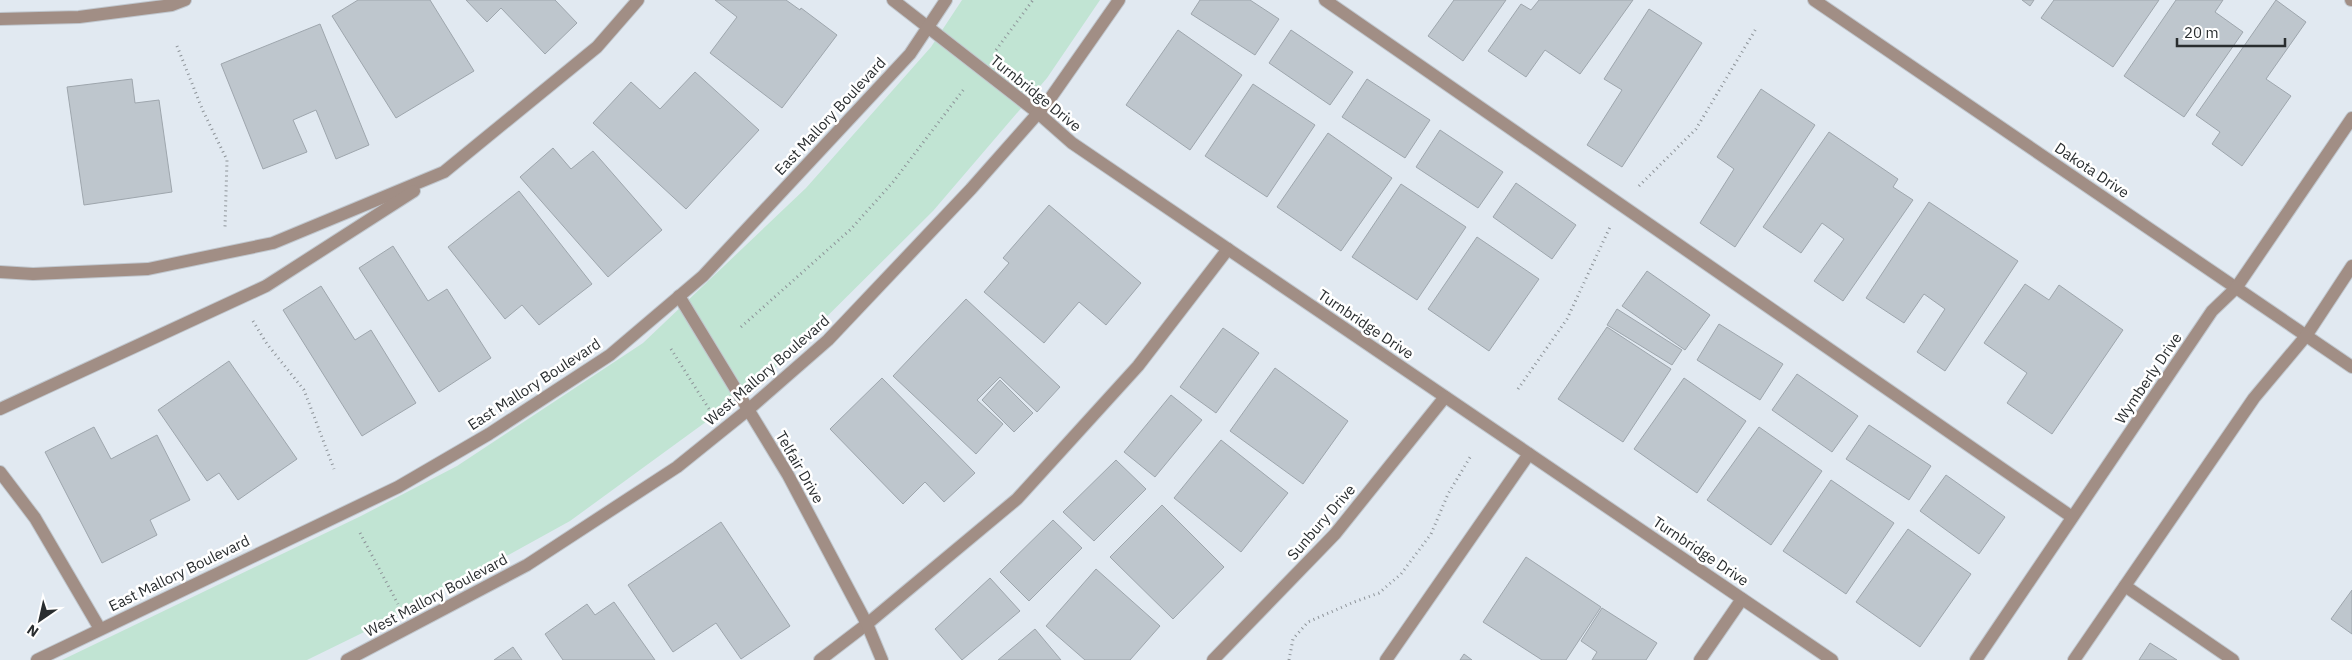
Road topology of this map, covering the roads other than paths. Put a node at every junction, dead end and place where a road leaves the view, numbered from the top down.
1 (185, 0) edge
2 (638, 0) edge
3 (893, 0) edge
4 (946, 0) edge
5 (1119, 0) edge
6 (1325, 0) edge
7 (1814, 0) edge
8 (136, 4) edge
9 (0, 20) edge
10 (927, 28) junction
11 (1038, 113) junction
12 (2352, 118) edge
13 (444, 172) junction
14 (1228, 249) junction
15 (2352, 266) edge
16 (0, 272) edge
17 (2236, 288) junction
18 (679, 296) junction
19 (2306, 336) junction
20 (2352, 367) edge
21 (1444, 397) junction
22 (0, 409) edge
23 (749, 409) junction
24 (1529, 454) junction
25 (0, 472) edge
26 (2072, 517) junction
27 (2125, 586) junction
28 (1742, 599) junction
29 (867, 624) junction
30 (100, 629) junction
31 (37, 660) edge
32 (347, 660) edge
33 (820, 660) edge
34 (882, 660) edge
35 (1213, 660) edge
36 (1386, 660) edge
37 (1700, 660) edge
38 (1832, 660) edge
39 (1976, 660) edge
40 (2074, 660) edge
41 (2233, 660) edge

1 - 8 street
2 - 13 street
3 - 10 street, Turnbridge Drive
4 - 10 street, East Mallory Boulevard
5 - 11 street, West Mallory Boulevard
6 - 26 street
7 - 17 street, Dakota Drive
8 - 9 street
10 - 11 street, Turnbridge Drive
10 - 18 street, East Mallory Boulevard
11 - 14 street, Turnbridge Drive
11 - 23 street, West Mallory Boulevard
12 - 17 street, Wymberly Drive
13 - 16 street
13 - 22 street
14 - 21 street, Turnbridge Drive
14 - 29 street
15 - 19 street
17 - 19 street, Dakota Drive
17 - 26 street, Wymberly Drive
18 - 23 street, Telfair Drive
18 - 30 street, East Mallory Boulevard
19 - 20 street, Dakota Drive
19 - 27 street
21 - 24 street, Turnbridge Drive
21 - 35 street, Sunbury Drive
23 - 29 street, Telfair Drive
23 - 32 street, West Mallory Boulevard
24 - 28 street, Turnbridge Drive
24 - 36 street
25 - 30 street
26 - 39 street, Wymberly Drive
27 - 40 street
27 - 41 street
28 - 37 street
28 - 38 street, Turnbridge Drive
29 - 33 street
29 - 34 street, Telfair Drive
30 - 31 street, East Mallory Boulevard

